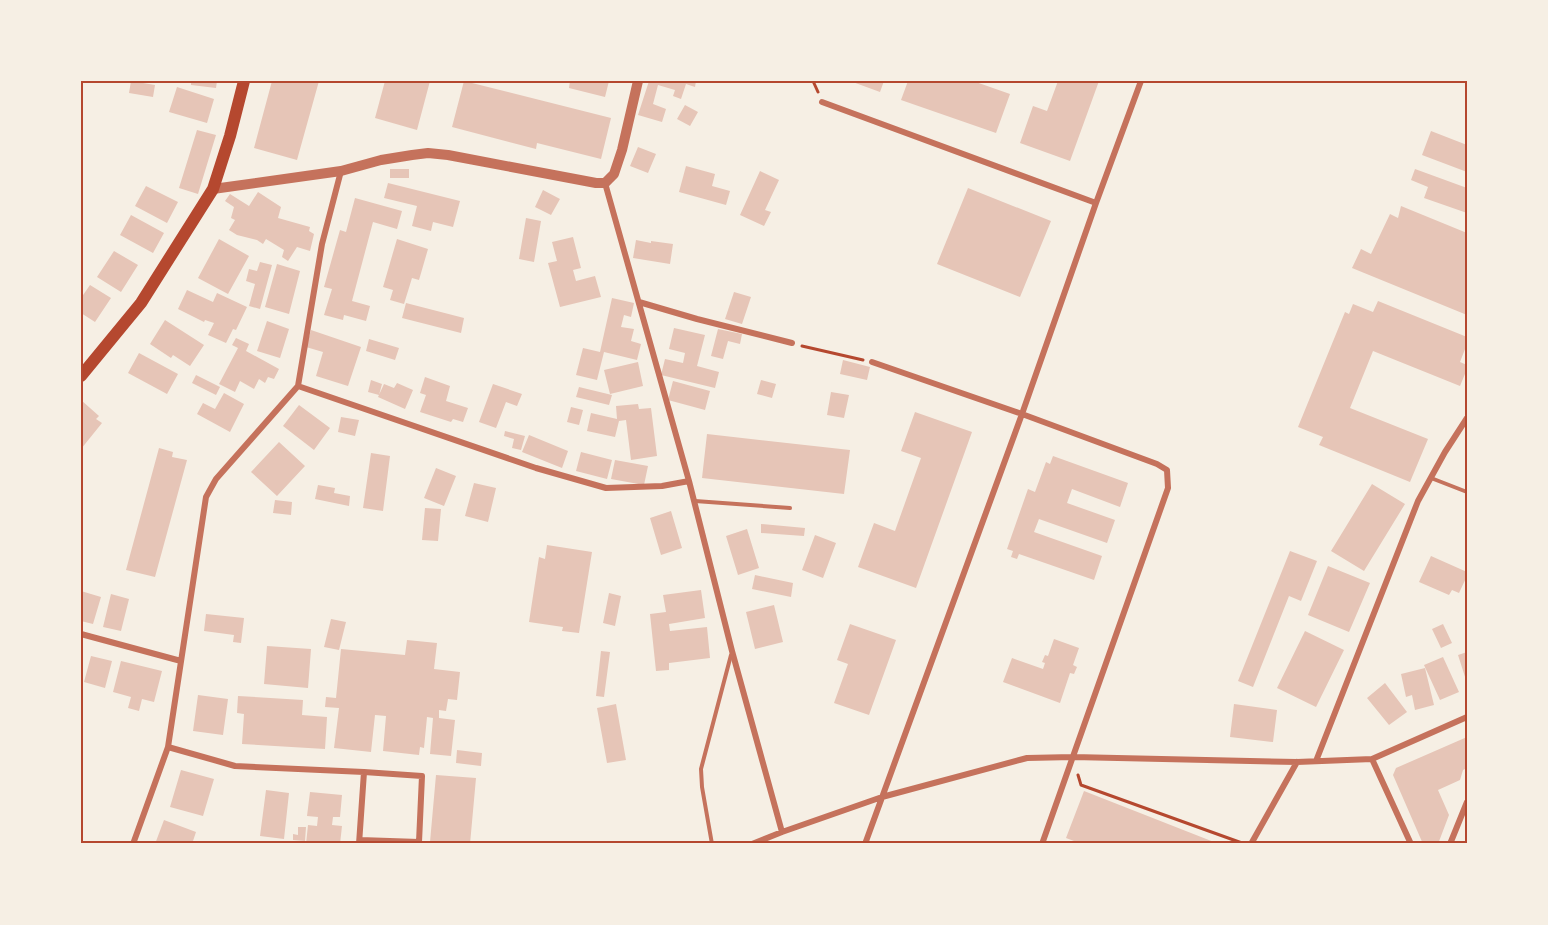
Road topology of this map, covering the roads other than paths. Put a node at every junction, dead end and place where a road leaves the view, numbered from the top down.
1 (244, 81) edge
2 (638, 81) edge
3 (1141, 81) edge
4 (822, 102) dead end
5 (341, 171) junction
6 (605, 183) junction
7 (213, 189) junction
8 (1096, 203) junction
9 (639, 302) junction
10 (792, 344) road end
11 (872, 362) road end
12 (81, 376) edge
13 (298, 386) junction
14 (1022, 414) junction
15 (1467, 418) edge
16 (1431, 478) junction
17 (689, 481) junction
18 (1467, 492) edge
19 (694, 501) junction
20 (790, 508) dead end
21 (81, 634) edge
22 (732, 651) junction
23 (181, 661) junction
24 (1467, 717) edge
25 (168, 747) junction
26 (1073, 757) junction
27 (1372, 759) junction
28 (1316, 761) junction
29 (1297, 762) junction
30 (364, 772) junction
31 (882, 797) junction
32 (1467, 802) edge
33 (782, 832) junction
34 (359, 842) edge
35 (133, 844) edge
36 (712, 844) edge
37 (752, 844) edge
38 (865, 844) edge
39 (1042, 844) edge
40 (1251, 844) edge
41 (1411, 844) edge
42 (1450, 844) edge

1 - 7 main road
2 - 6 street
3 - 8 street
4 - 8 street
5 - 6 street
5 - 7 street
5 - 13 street
6 - 9 street
7 - 12 main road
8 - 14 street
9 - 10 street
9 - 17 street
11 - 14 street
13 - 17 street
13 - 23 street
14 - 26 street
14 - 31 street
15 - 16 street
16 - 18 lane
16 - 28 street
17 - 19 street
19 - 20 lane
19 - 22 street
21 - 23 street
22 - 33 street
22 - 36 lane
23 - 25 street
24 - 27 street
25 - 30 street
25 - 35 street
26 - 29 street
26 - 31 street
26 - 39 street
27 - 28 street
27 - 41 street
28 - 29 street
29 - 40 street
30 - 34 street
30 - 34 street
31 - 33 street
31 - 38 street
32 - 42 street
33 - 37 street

